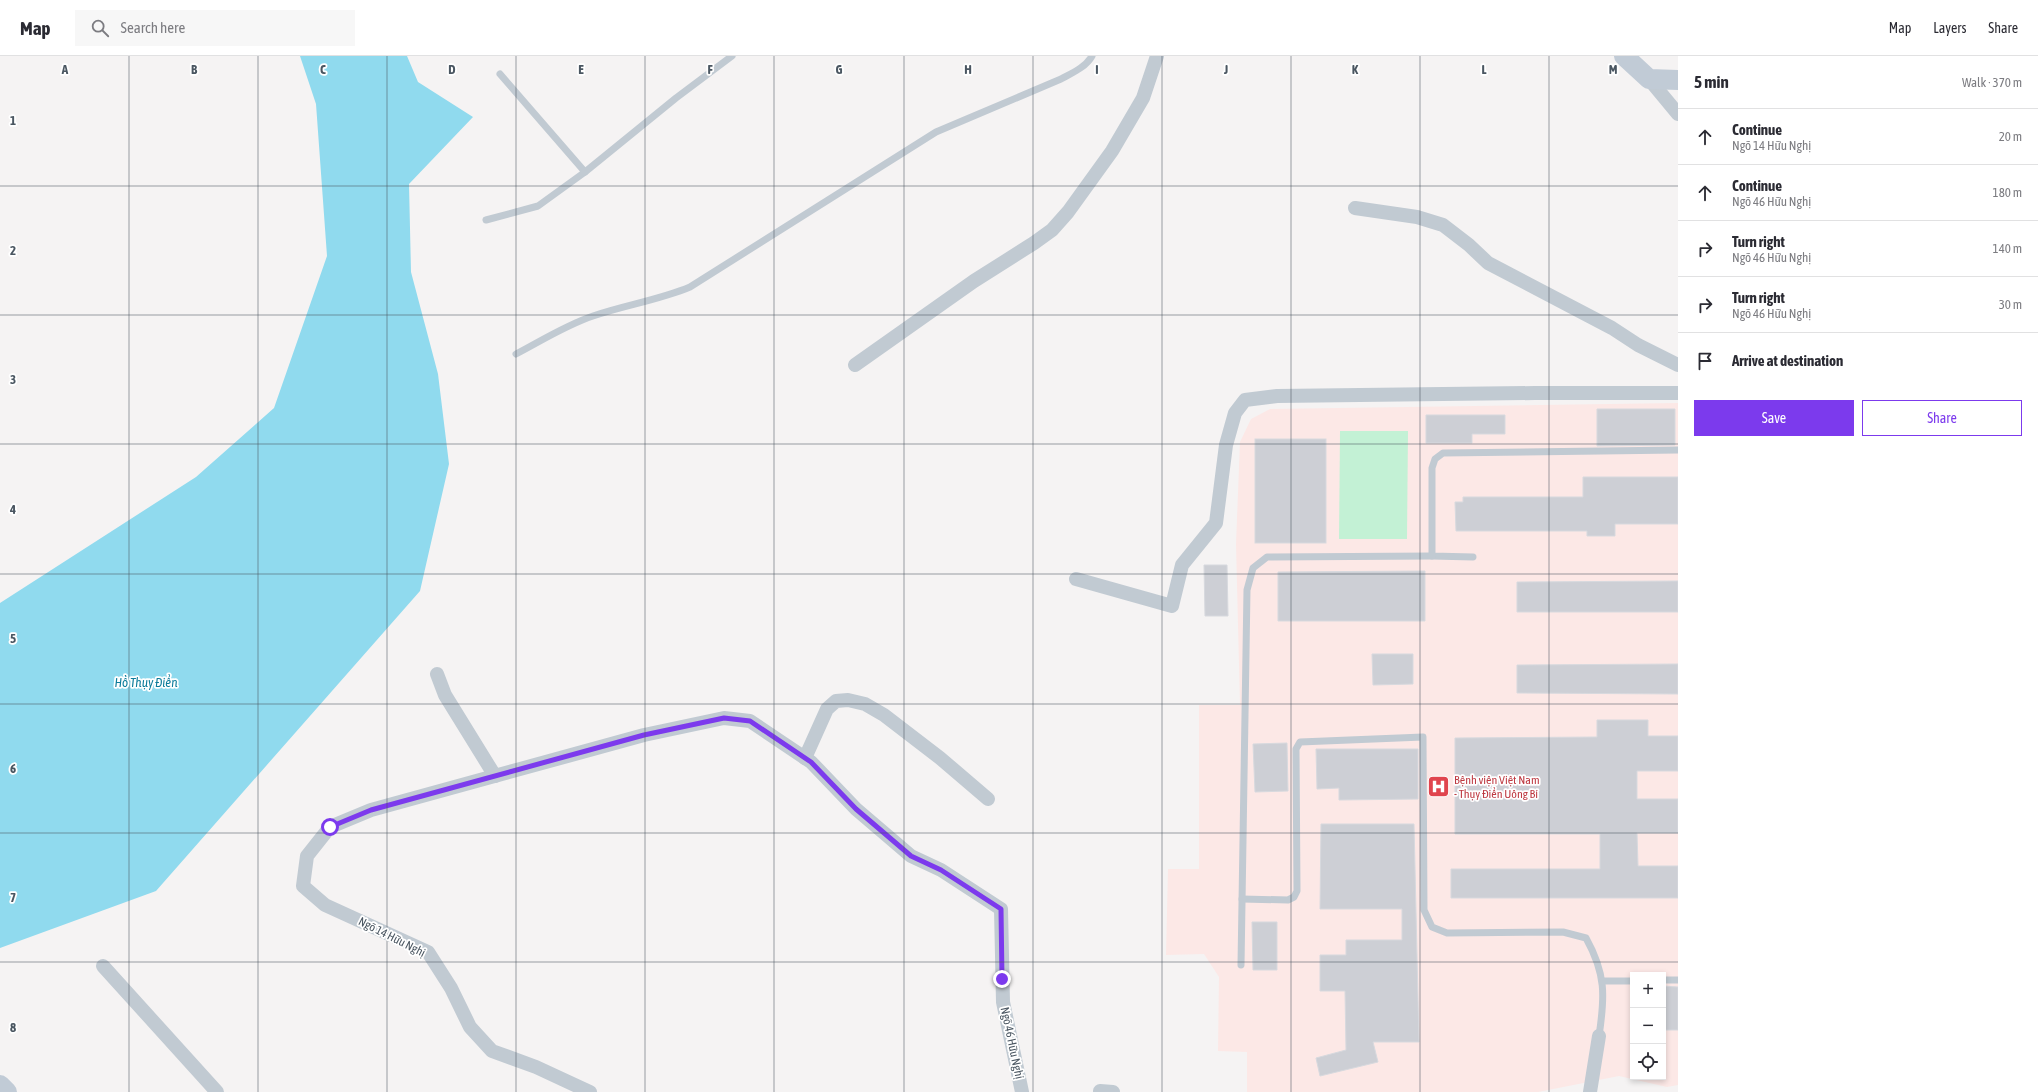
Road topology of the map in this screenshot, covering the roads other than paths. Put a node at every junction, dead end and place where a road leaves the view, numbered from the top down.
1 (732, 56) edge
2 (1092, 56) edge
3 (1157, 56) edge
4 (1624, 56) edge
5 (500, 74) dead end
6 (1649, 79) junction
7 (1678, 80) edge
8 (1678, 114) edge
9 (585, 172) junction
10 (1355, 208) dead end
11 (486, 220) dead end
12 (516, 354) dead end
13 (855, 365) dead end
14 (1678, 365) edge
15 (1678, 393) edge
16 (1678, 450) edge
17 (1432, 556) junction
18 (1473, 557) dead end
19 (1076, 579) dead end
20 (437, 674) dead end
21 (805, 758) junction
22 (495, 776) junction
23 (988, 799) dead end
24 (371, 810) joint
25 (1242, 899) junction
26 (1241, 965) dead end
27 (103, 966) dead end
28 (1666, 980) edge
29 (1678, 980) edge
30 (1603, 981) junction
31 (1630, 981) edge
32 (1599, 1036) joint
33 (0, 1085) edge
34 (7, 1092) edge
35 (217, 1092) edge
36 (590, 1092) edge
37 (1022, 1092) edge
38 (1590, 1092) edge

1 - 9 lane
2 - 12 lane
3 - 13 street
4 - 6 street
5 - 9 lane
6 - 7 street
6 - 8 street
9 - 11 lane
10 - 14 street
15 - 19 street
16 - 17 lane
17 - 18 lane
17 - 25 lane
20 - 22 street
21 - 22 street, Ngõ 46 Hữu Nghị
21 - 23 street
21 - 37 street, Ngõ 46 Hữu Nghị
22 - 24 street, Ngõ 46 Hữu Nghị
24 - 36 street, Ngõ 14 Hữu Nghị
25 - 26 lane
25 - 30 lane
27 - 35 street
28 - 29 lane
30 - 31 lane
30 - 32 lane
32 - 38 street
33 - 34 street

